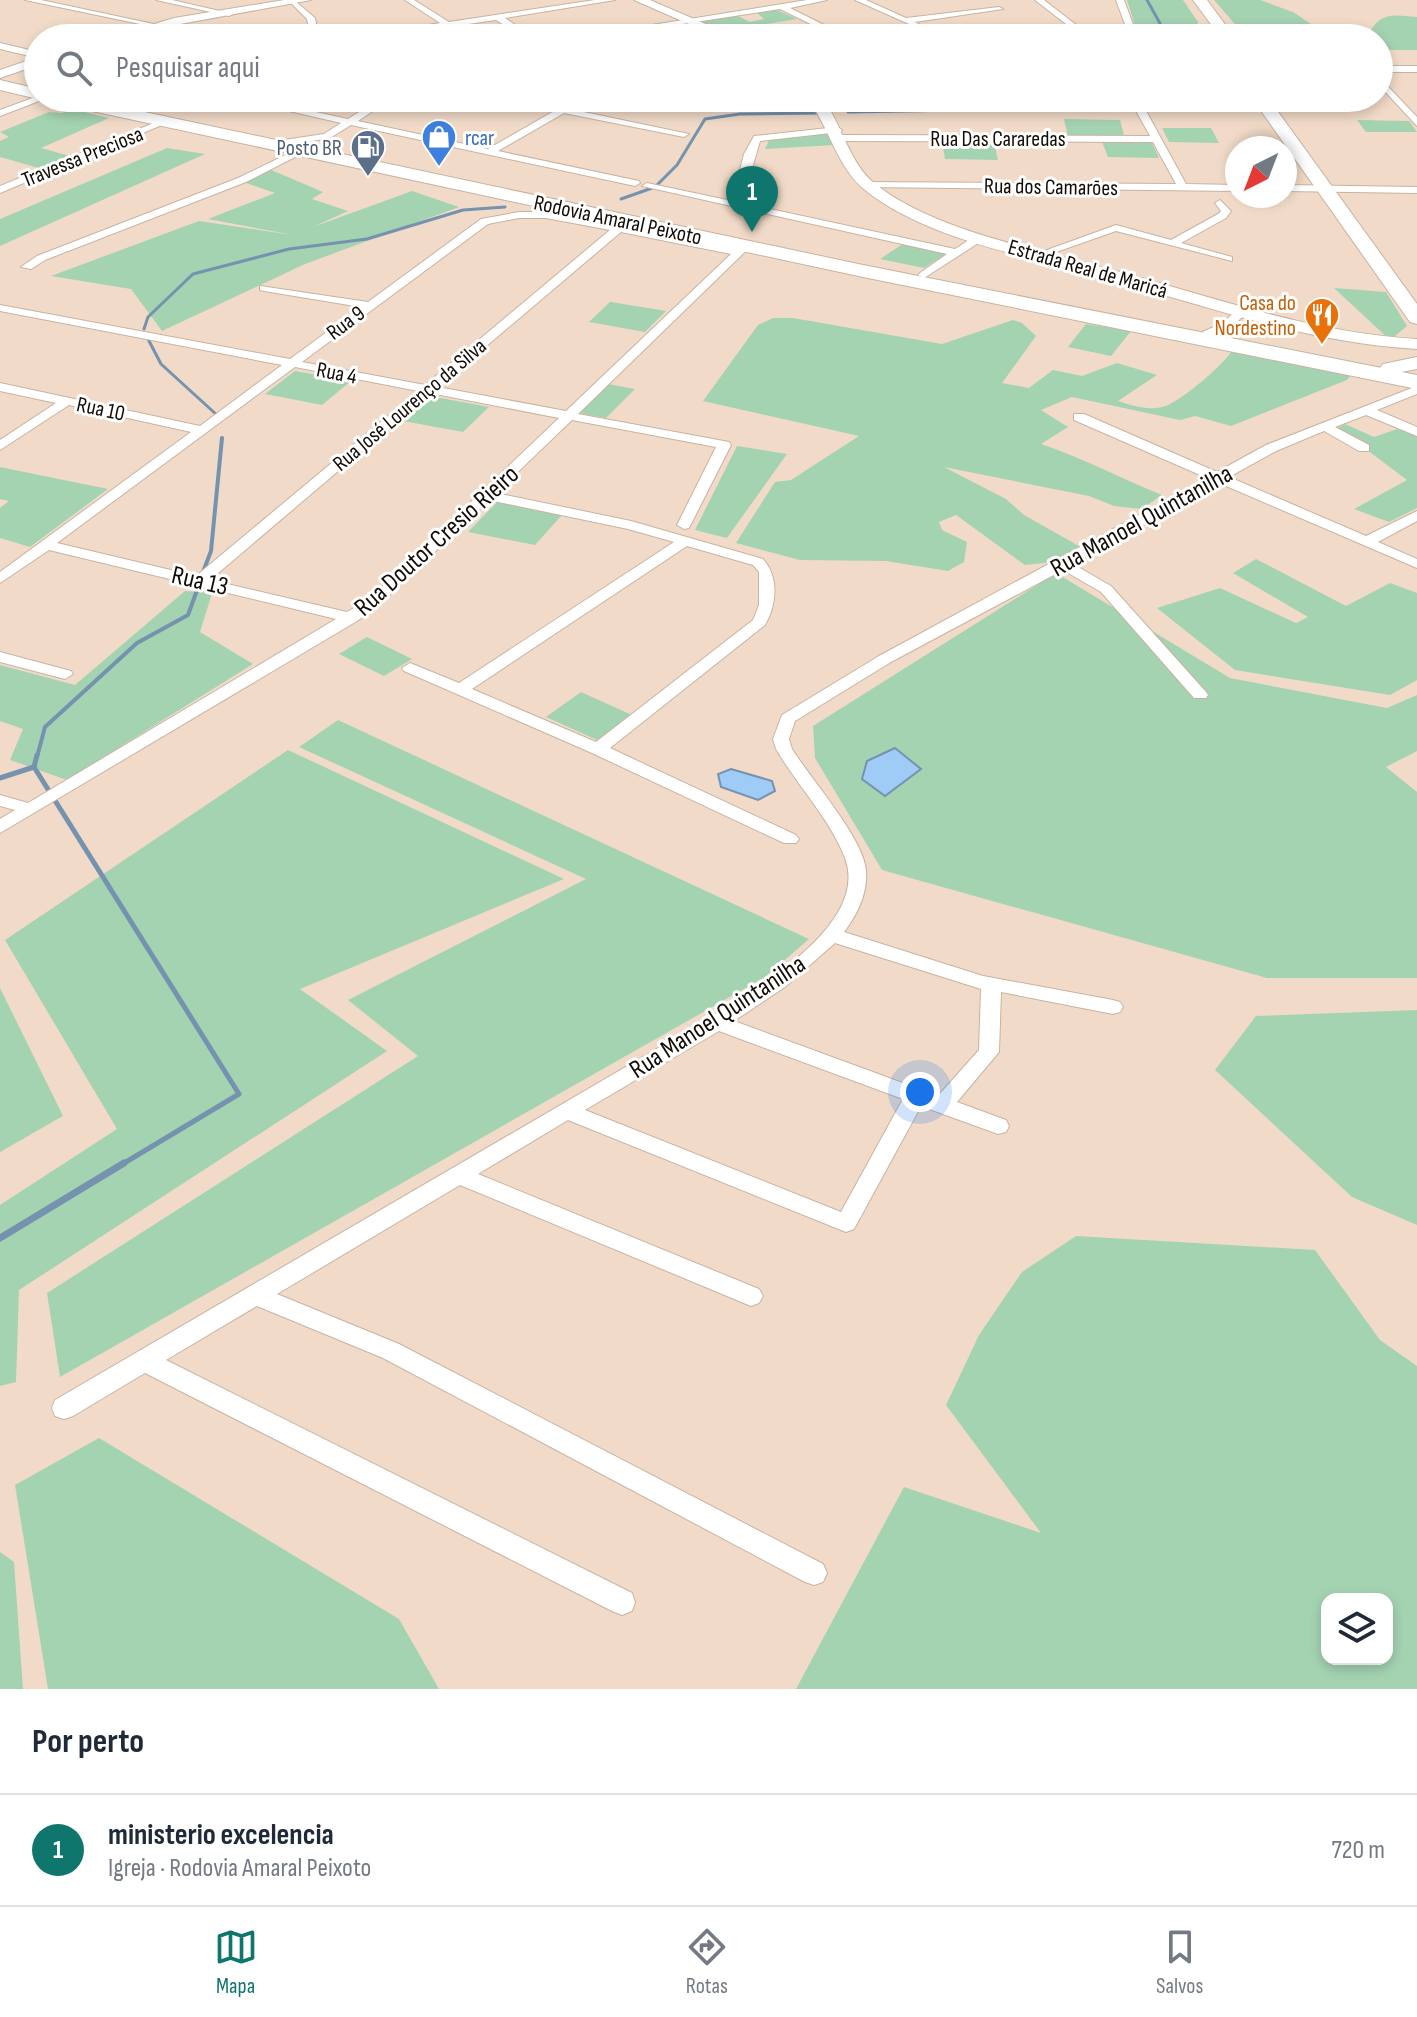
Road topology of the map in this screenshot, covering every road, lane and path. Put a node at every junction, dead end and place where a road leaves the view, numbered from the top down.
1 (29, 0) edge
2 (160, 0) edge
3 (409, 0) edge
4 (520, 0) edge
5 (611, 0) edge
6 (640, 0) edge
7 (823, 0) edge
8 (859, 0) edge
9 (1039, 0) edge
10 (1120, 0) edge
11 (1190, 0) edge
12 (1200, 0) edge
13 (300, 2) edge
14 (780, 6) junction
15 (999, 9) dead end
16 (539, 11) junction
17 (229, 14) junction
18 (497, 17) junction
19 (907, 20) junction
20 (685, 21) junction
21 (149, 24) edge
22 (171, 24) edge
23 (312, 24) edge
24 (447, 24) edge
25 (455, 24) edge
26 (508, 24) edge
27 (669, 24) edge
28 (693, 24) edge
29 (817, 24) edge
30 (915, 24) edge
31 (1071, 24) edge
32 (1129, 24) edge
33 (1207, 24) edge
34 (1218, 24) edge
35 (0, 46) edge
36 (24, 54) edge
37 (24, 66) edge
38 (1393, 69) edge
39 (1417, 69) edge
40 (0, 80) edge
41 (24, 88) edge
42 (1393, 96) edge
43 (24, 101) edge
44 (119, 112) edge
45 (142, 112) edge
46 (305, 112) edge
47 (366, 112) edge
48 (559, 112) edge
49 (573, 112) edge
50 (1142, 112) edge
51 (1271, 112) edge
52 (1281, 112) edge
53 (0, 113) edge
54 (829, 118) edge
55 (164, 122) junction
56 (352, 122) junction
57 (1417, 123) edge
58 (684, 134) dead end
59 (1156, 139) junction
60 (328, 143) junction
61 (294, 146) junction
62 (489, 152) junction
63 (866, 184) junction
64 (1183, 188) junction
65 (1225, 188) edge
66 (1297, 188) edge
67 (1331, 189) junction
68 (0, 190) edge
69 (1417, 190) edge
70 (1220, 203) dead end
71 (736, 205) junction
72 (624, 225) junction
73 (979, 238) junction
74 (1173, 243) junction
75 (742, 249) junction
76 (956, 253) junction
77 (1041, 254) junction
78 (1228, 259) dead end
79 (27, 267) dead end
80 (924, 275) junction
81 (264, 288) dead end
82 (368, 305) junction
83 (0, 308) edge
84 (1416, 309) edge
85 (1239, 314) junction
86 (1220, 331) junction
87 (1417, 344) edge
88 (292, 363) junction
89 (1417, 363) edge
90 (1390, 368) junction
91 (1417, 373) edge
92 (1417, 382) edge
93 (0, 387) edge
94 (427, 389) junction
95 (1417, 390) edge
96 (67, 401) junction
97 (1365, 410) junction
98 (568, 415) junction
99 (1079, 417) dead end
100 (1324, 426) junction
101 (202, 430) junction
102 (1417, 432) edge
103 (0, 446) edge
104 (1364, 448) dead end
105 (1220, 476) junction
106 (489, 496) junction
107 (1417, 515) edge
108 (685, 533) junction
109 (1368, 541) junction
110 (46, 545) junction
111 (1062, 563) junction
112 (1417, 564) edge
113 (0, 579) edge
114 (200, 580) junction
115 (352, 618) junction
116 (0, 657) edge
117 (410, 668) dead end
118 (65, 674) dead end
119 (460, 690) junction
120 (1200, 695) dead end
121 (598, 749) junction
122 (0, 800) edge
123 (44, 800) junction
124 (0, 827) edge
125 (790, 839) dead end
126 (831, 935) junction
127 (991, 983) junction
128 (1113, 1007) dead end
129 (716, 1022) junction
130 (916, 1095) junction
131 (942, 1105) junction
132 (566, 1111) junction
133 (998, 1126) dead end
134 (458, 1175) junction
135 (255, 1295) junction
136 (751, 1296) dead end
137 (144, 1361) junction
138 (64, 1408) dead end
139 (814, 1573) dead end
140 (622, 1602) dead end

1 - 21 street
2 - 17 street
3 - 24 street
4 - 16 street
5 - 16 street
6 - 20 main road
7 - 14 street
8 - 19 street
9 - 31 street
10 - 32 street
11 - 33 main road
12 - 34 main road
13 - 17 main road
13 - 23 street
14 - 20 street
14 - 29 street
15 - 19 street
16 - 18 street
17 - 22 main road
18 - 25 street
18 - 26 street
19 - 30 street
20 - 27 street
20 - 28 main road
35 - 36 street
37 - 40 main road
38 - 39 street
40 - 41 highway
42 - 57 street
43 - 53 street
44 - 55 highway, Rodovia Amaral Peixoto
45 - 61 highway, Rodovia Amaral Peixoto
46 - 56 street
47 - 56 street
48 - 62 street
49 - 58 street
50 - 59 street
51 - 67 main road
52 - 67 main road
54 - 59 street, Rua Das Cararedas
54 - 63 main road
54 - 71 street, Rua Das Cararedas
55 - 61 highway, Rodovia Amaral Peixoto
55 - 68 street, Travessa Preciosa
56 - 60 street
56 - 62 street
59 - 64 street
60 - 61 highway, Rodovia Amaral Peixoto
60 - 80 highway, Rodovia Amaral Peixoto
61 - 72 highway, Rodovia Amaral Peixoto
61 - 79 street
62 - 71 street
63 - 64 street, Rua dos Camarões
63 - 73 main road, Estrada Real de Maricá
64 - 65 street, Rua dos Camarões
66 - 67 street
67 - 69 street
67 - 84 main road
70 - 74 street
71 - 76 street
72 - 75 highway, Rodovia Amaral Peixoto
72 - 82 street, Rua 9
72 - 94 street, Rua José Lourenço da Silva
73 - 76 street
73 - 77 main road, Estrada Real de Maricá
74 - 77 street
74 - 78 street
75 - 92 highway, Rodovia Amaral Peixoto
75 - 98 street, Rua Doutor Cresio Rieiro
76 - 80 street
77 - 85 main road, Estrada Real de Maricá
80 - 86 highway, Rodovia Amaral Peixoto
81 - 82 street
82 - 88 street, Rua 9
83 - 88 street, Rua 4
85 - 86 street
85 - 87 main road, Estrada Real de Maricá
86 - 90 highway, Rodovia Amaral Peixoto
88 - 94 street, Rua 4
88 - 101 street, Rua 9
89 - 90 main road
90 - 91 highway, Rodovia Amaral Peixoto
93 - 96 street, Rua 10
94 - 98 street, Rua 4
94 - 114 street, Rua José Lourenço da Silva
95 - 97 street, Rua Manoel Quintanilha
96 - 101 street, Rua 10
96 - 103 street
97 - 100 street, Rua Manoel Quintanilha
97 - 102 street
98 - 106 street, Rua Doutor Cresio Rieiro
98 - 108 street, Rua 4
99 - 105 street
100 - 104 street
100 - 105 street, Rua Manoel Quintanilha
101 - 110 street, Rua 9
105 - 109 street
105 - 111 street, Rua Manoel Quintanilha
106 - 108 street
106 - 115 street, Rua Doutor Cresio Rieiro
107 - 109 street
108 - 119 street
108 - 121 street
109 - 112 street
110 - 113 street, Rua 9
110 - 114 street, Rua 13
111 - 120 street
111 - 126 street, Rua Manoel Quintanilha
114 - 115 street, Rua 13
115 - 123 street, Rua Doutor Cresio Rieiro
116 - 118 street
117 - 119 street
119 - 121 street
121 - 125 street
122 - 123 street
123 - 124 street, Rua Doutor Cresio Rieiro
126 - 127 street
126 - 129 street, Rua Manoel Quintanilha
127 - 128 street
127 - 131 street
129 - 130 street
129 - 132 street, Rua Manoel Quintanilha
130 - 131 street
130 - 132 street
131 - 133 street
132 - 134 street, Rua Manoel Quintanilha
134 - 135 street, Rua Manoel Quintanilha
134 - 136 street
135 - 137 street, Rua Manoel Quintanilha
135 - 139 street
137 - 138 street, Rua Manoel Quintanilha
137 - 140 street

